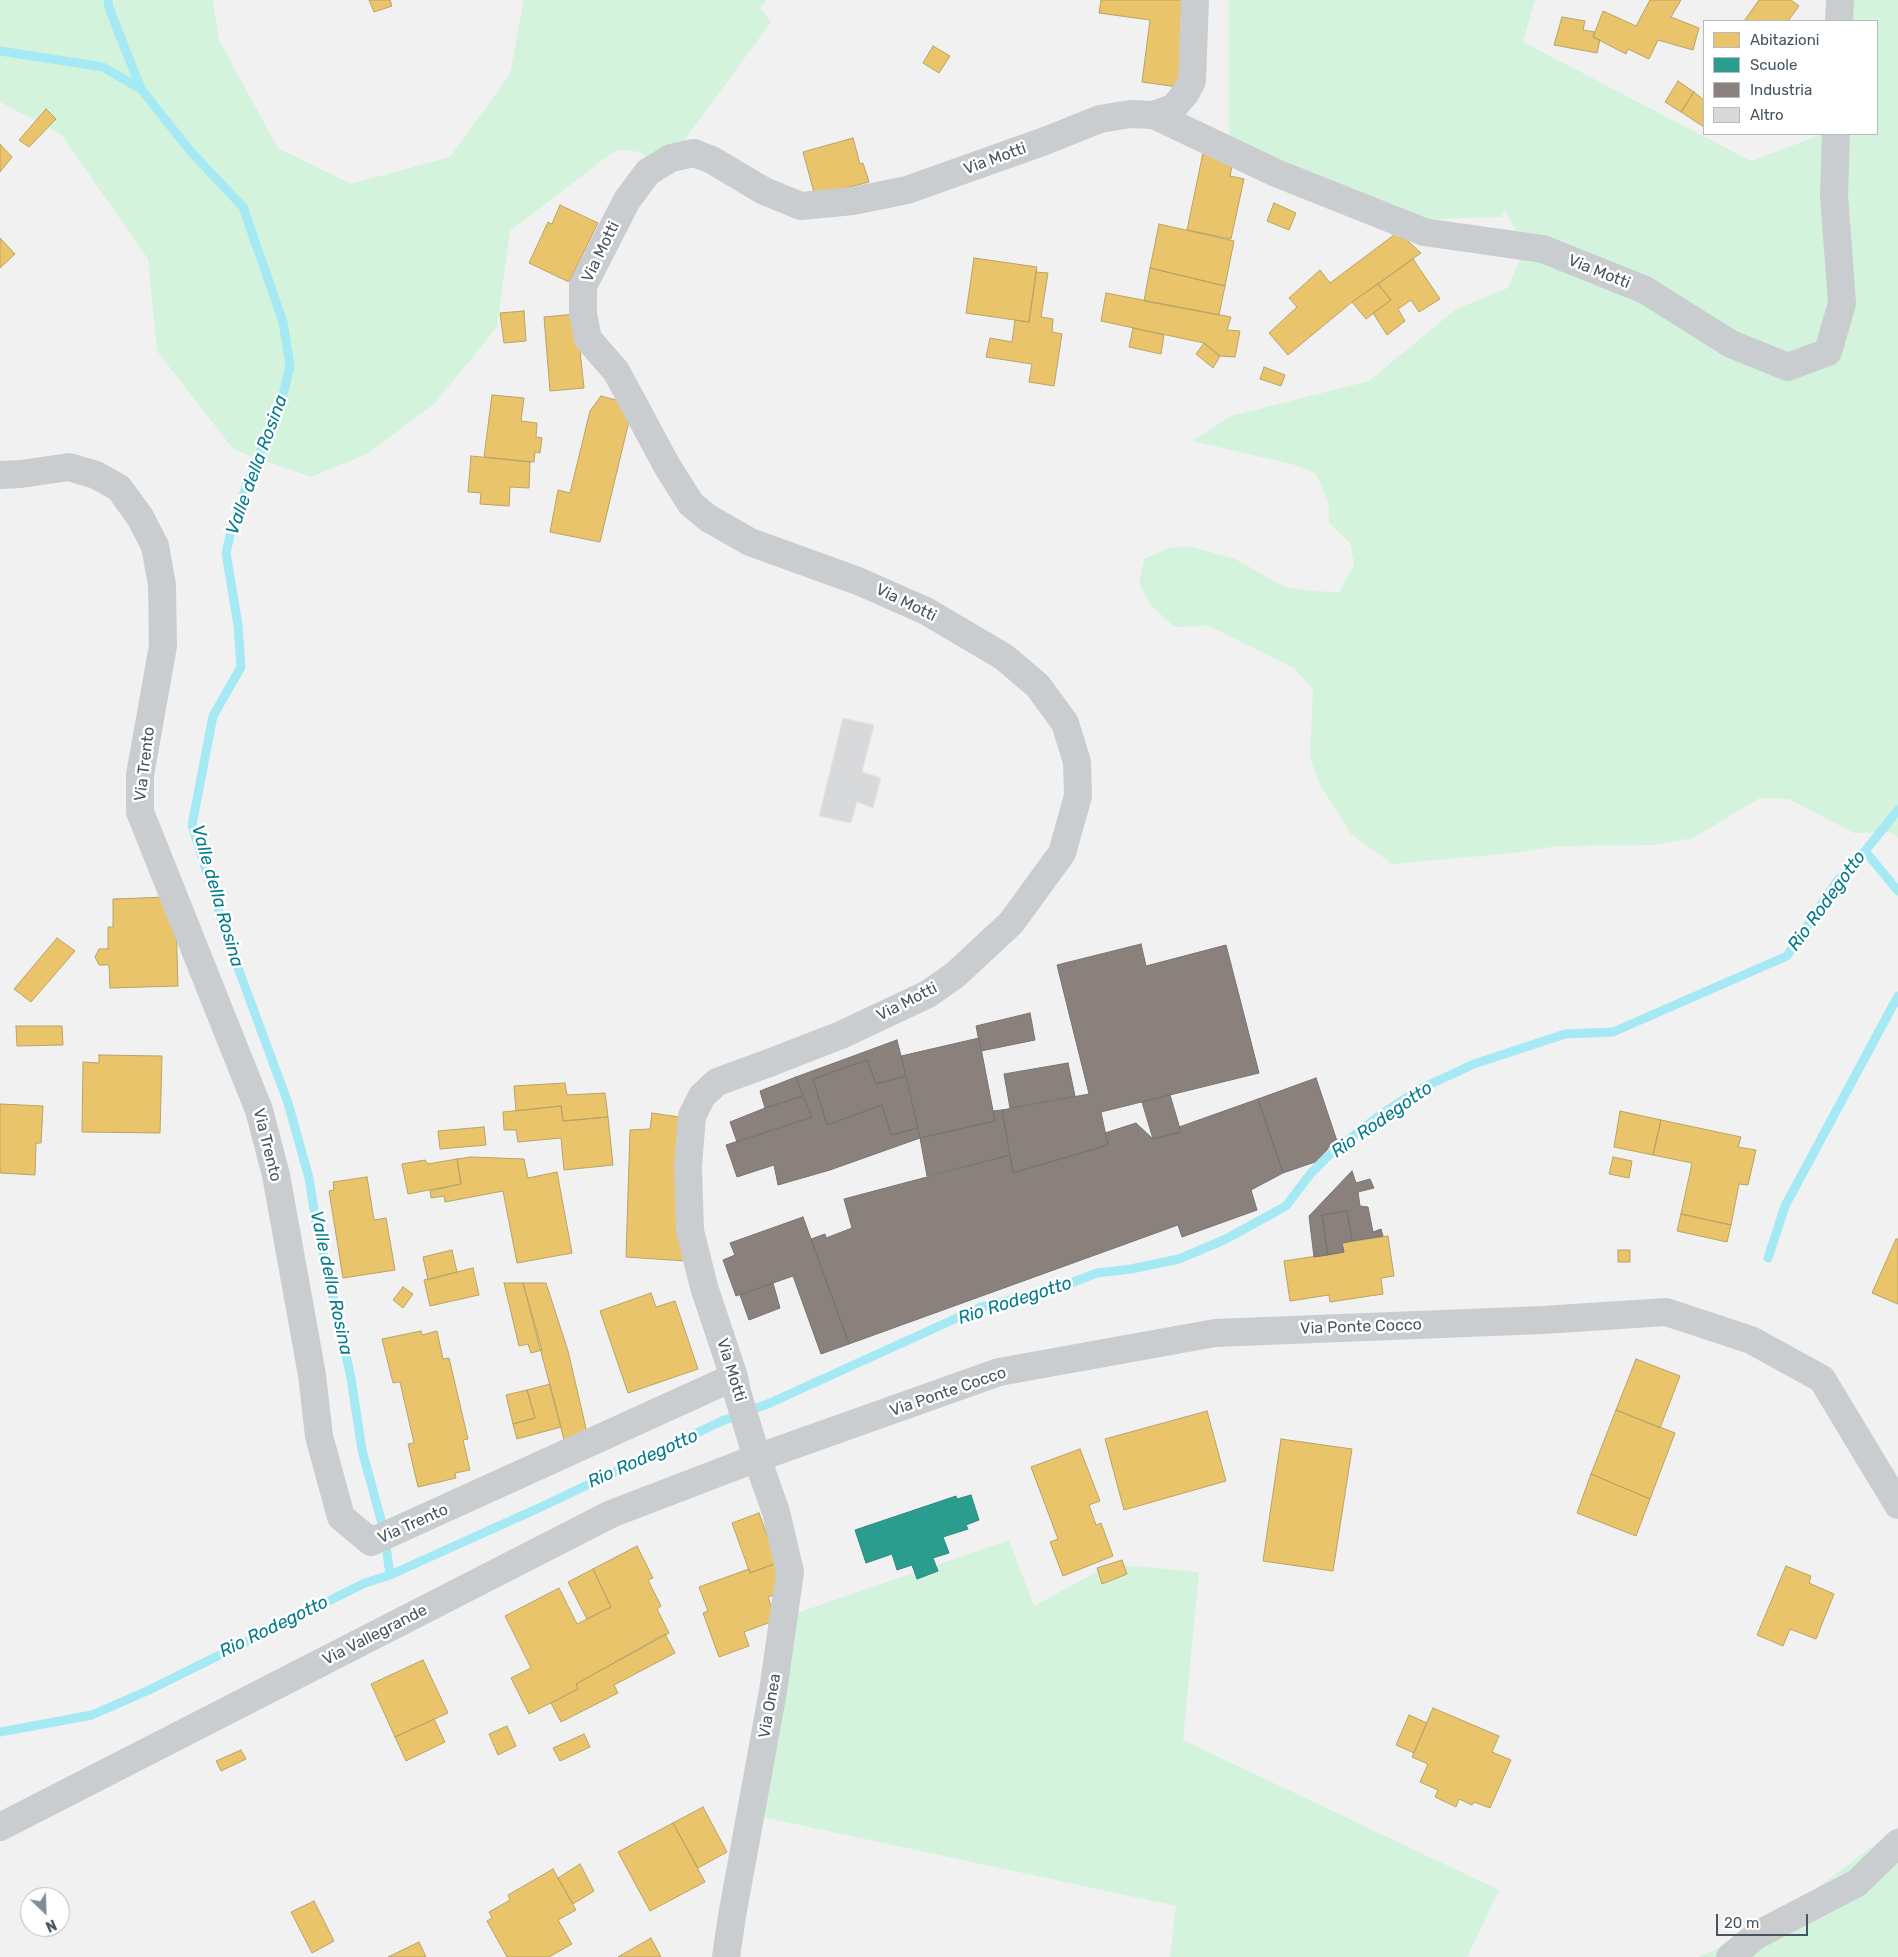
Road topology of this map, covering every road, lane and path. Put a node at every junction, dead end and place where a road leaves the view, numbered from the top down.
1 (1195, 0) edge
2 (1840, 0) edge
3 (1839, 20) edge
4 (1154, 115) junction
5 (1836, 135) edge
6 (0, 475) edge
7 (736, 1384) junction
8 (754, 1446) junction
9 (1898, 1505) edge
10 (0, 1827) edge
11 (1898, 1843) edge
12 (726, 1957) edge
13 (1730, 1957) edge

1 - 4 street, Via Motti
2 - 3 street
4 - 5 street, Via Motti
4 - 7 street, Via Motti
6 - 7 street, Via Trento
7 - 8 street, Via Motti
8 - 9 street, Via Ponte Cocco
8 - 10 street, Via Vallegrande
8 - 12 street, Via Onea
11 - 13 street

